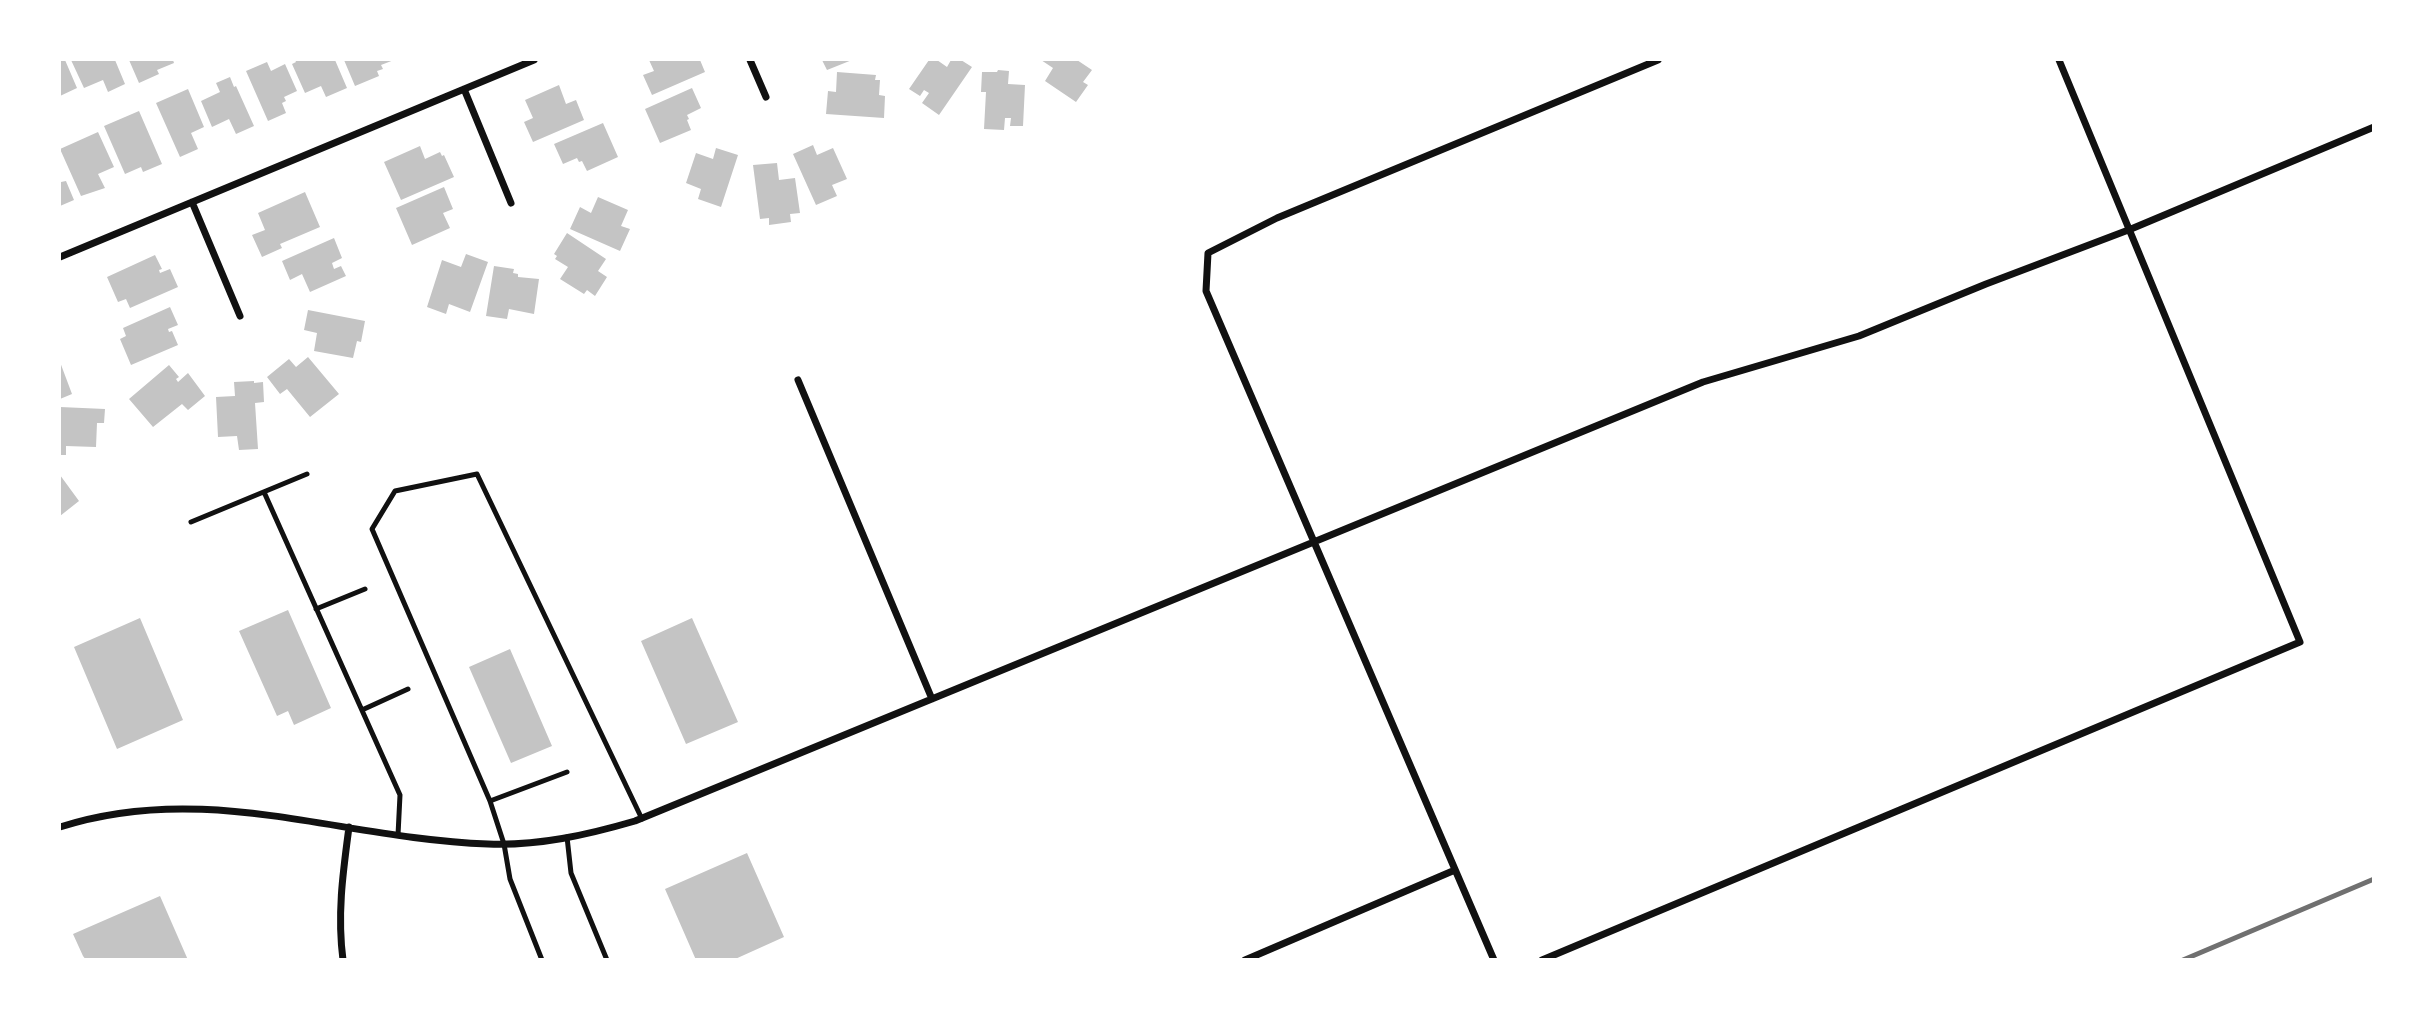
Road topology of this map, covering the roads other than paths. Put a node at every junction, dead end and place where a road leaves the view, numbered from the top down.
1 (534, 60) edge
2 (750, 60) edge
3 (1658, 60) edge
4 (2059, 60) edge
5 (464, 89) junction
6 (766, 97) dead end
7 (2374, 127) edge
8 (192, 202) junction
9 (511, 203) dead end
10 (2131, 229) junction
11 (60, 257) edge
12 (240, 316) dead end
13 (798, 380) dead end
14 (307, 474) dead end
15 (264, 492) junction
16 (191, 523) dead end
17 (1312, 542) junction
18 (365, 589) dead end
19 (316, 609) junction
20 (408, 689) dead end
21 (932, 699) junction
22 (362, 710) junction
23 (567, 772) dead end
24 (490, 801) junction
25 (642, 819) junction
26 (60, 827) edge
27 (349, 827) junction
28 (398, 835) junction
29 (567, 837) junction
30 (504, 844) junction
31 (1455, 870) junction
32 (343, 960) edge
33 (542, 960) edge
34 (607, 960) edge
35 (1245, 960) edge
36 (1494, 960) edge
37 (1542, 960) edge

1 - 5 street
2 - 6 street
3 - 17 street
4 - 10 street
5 - 8 street
5 - 9 street
7 - 10 street
8 - 11 street
8 - 12 street
10 - 17 street
10 - 37 street
13 - 21 street
14 - 15 lane
15 - 16 lane
15 - 19 lane
17 - 21 street
17 - 31 street
18 - 19 lane
19 - 22 lane
20 - 22 lane
21 - 25 street
22 - 28 lane
23 - 24 lane
24 - 25 lane
24 - 30 lane
25 - 29 street
26 - 27 street
27 - 28 street
27 - 32 street
28 - 30 street
29 - 30 street
29 - 34 lane
30 - 33 lane
31 - 35 street
31 - 36 street

